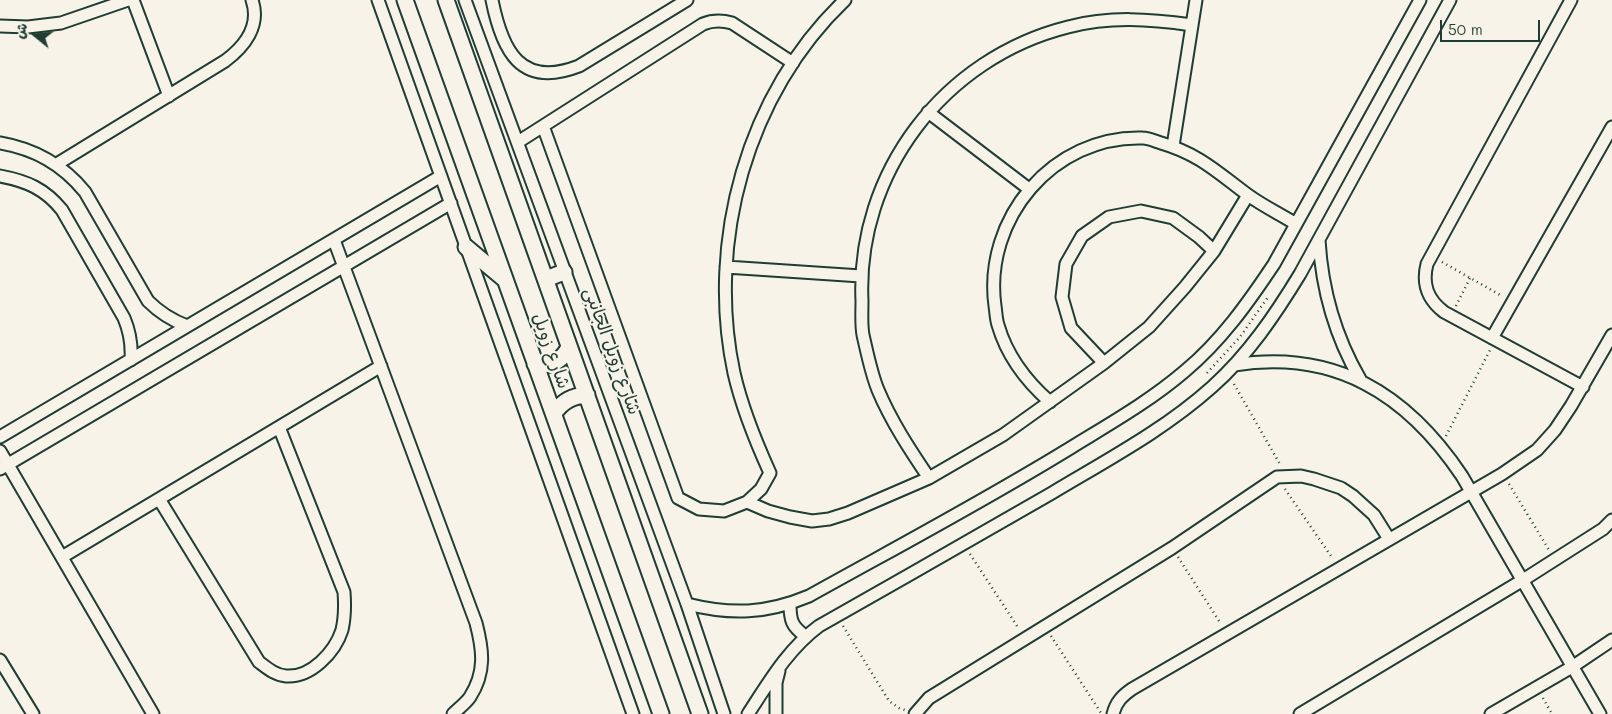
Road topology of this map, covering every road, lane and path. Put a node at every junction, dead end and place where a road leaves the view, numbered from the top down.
1 (128, 0) edge
2 (133, 0) edge
3 (252, 0) edge
4 (378, 0) edge
5 (405, 0) edge
6 (446, 0) edge
7 (466, 0) edge
8 (492, 0) edge
9 (687, 0) edge
10 (845, 0) edge
11 (1196, 0) edge
12 (1420, 0) edge
13 (1450, 0) edge
14 (1571, 0) edge
15 (1192, 25) junction
16 (0, 26) edge
17 (793, 62) junction
18 (169, 96) junction
19 (928, 112) junction
20 (543, 126) junction
21 (1612, 127) edge
22 (518, 142) junction
23 (0, 143) edge
24 (1173, 146) junction
25 (57, 164) junction
26 (0, 176) edge
27 (441, 176) junction
28 (1029, 189) junction
29 (1248, 195) junction
30 (451, 203) junction
31 (1296, 224) junction
32 (334, 240) junction
33 (1319, 240) junction
34 (466, 247) junction
35 (1214, 251) junction
36 (1432, 256) junction
37 (343, 266) junction
38 (726, 267) junction
39 (564, 272) junction
40 (861, 276) junction
41 (1470, 278) junction
42 (505, 279) junction
43 (546, 279) junction
44 (1269, 295) dead end
45 (1512, 302) junction
46 (1451, 315) junction
47 (187, 326) junction
48 (1612, 335) edge
49 (1493, 339) junction
50 (569, 347) junction
51 (1206, 351) junction
52 (130, 360) junction
53 (1217, 362) junction
54 (1104, 363) junction
55 (535, 364) junction
56 (380, 366) junction
57 (1231, 369) junction
58 (1203, 378) dead end
59 (1360, 379) junction
60 (1583, 387) junction
61 (587, 395) junction
62 (1050, 402) junction
63 (554, 413) junction
64 (279, 427) junction
65 (0, 437) edge
66 (1441, 447) junction
67 (0, 451) edge
68 (4, 467) edge
69 (1502, 474) junction
70 (1282, 476) junction
71 (929, 478) junction
72 (1471, 491) junction
73 (159, 499) junction
74 (747, 502) junction
75 (1612, 520) edge
76 (1389, 539) junction
77 (964, 544) junction
78 (1172, 548) junction
79 (62, 557) junction
80 (1555, 560) junction
81 (1339, 568) junction
82 (1523, 580) junction
83 (686, 604) junction
84 (790, 604) junction
85 (837, 616) junction
86 (1044, 625) junction
87 (1227, 633) junction
88 (805, 636) junction
89 (1025, 638) junction
90 (1612, 640) edge
91 (0, 660) edge
92 (781, 663) junction
93 (1572, 667) junction
94 (1538, 687) junction
95 (916, 713) edge
96 (33, 714) edge
97 (153, 714) edge
98 (453, 714) edge
99 (633, 714) edge
100 (661, 714) edge
101 (700, 714) edge
102 (724, 714) edge
103 (748, 714) edge
104 (776, 714) edge
105 (1102, 714) edge
106 (1113, 714) edge
107 (1300, 714) edge
108 (1492, 714) edge
109 (1552, 714) edge
110 (1600, 714) edge

1 - 16 street
2 - 18 street
3 - 18 street
4 - 27 street
5 - 42 main road, شارع زويل
6 - 43 main road, شارع زويل
7 - 22 street, شارع زويل الجانبى
8 - 9 street
10 - 17 street
11 - 15 street
12 - 31 street
13 - 33 street
14 - 36 street
15 - 19 street
15 - 24 street
17 - 20 street
17 - 38 street
18 - 25 street
19 - 28 street
19 - 40 street
20 - 22 street
20 - 74 street
21 - 45 street
22 - 39 street, شارع زويل الجانبى
23 - 25 street
24 - 28 street
24 - 29 street
25 - 47 street
26 - 52 street
27 - 30 street
27 - 32 street
28 - 62 street
29 - 31 street
29 - 35 street
30 - 34 street
30 - 37 street
31 - 51 street
32 - 37 street
32 - 47 street
33 - 57 street
33 - 59 street
34 - 42 main road
34 - 99 street
35 - 54 street
35 - 54 street
36 - 41 path
36 - 46 street
37 - 56 street
37 - 68 street
38 - 40 street
38 - 74 street
39 - 43 main road
39 - 83 street, شارع زويل الجانبى
40 - 71 street
41 - 45 path
41 - 46 path
42 - 55 main road, شارع زويل
43 - 50 main road, شارع زويل
44 - 53 path
45 - 49 street
46 - 49 street
47 - 52 street
48 - 60 street
49 - 60 street
49 - 66 path
50 - 55 main road
50 - 61 main road, شارع زويل
51 - 53 path
51 - 84 street
52 - 65 street
53 - 57 path
53 - 58 path
54 - 62 street
55 - 63 main road, شارع زويل
56 - 64 street
56 - 98 street
57 - 59 street
57 - 70 path
57 - 77 street
59 - 66 street
60 - 69 street
61 - 63 main road
61 - 101 main road, شارع زويل
62 - 71 street
63 - 100 main road, شارع زويل
64 - 73 street
64 - 73 street
66 - 72 street
67 - 68 street
68 - 79 street
69 - 72 street
69 - 80 path
70 - 76 street
70 - 78 street
70 - 81 path
71 - 74 street
72 - 76 street
72 - 82 street
73 - 79 street
75 - 80 street
76 - 81 street
77 - 85 street
77 - 89 path
78 - 86 street
78 - 87 path
79 - 97 street
80 - 82 street
81 - 87 street
82 - 93 street
82 - 107 street
83 - 84 street
83 - 102 street, شارع زويل الجانبى
84 - 88 street
85 - 88 street
85 - 95 path
86 - 89 street
86 - 105 path
87 - 106 street
88 - 92 street
89 - 95 street
90 - 93 street
91 - 96 street
92 - 103 street
92 - 104 street
93 - 94 street
93 - 110 street
94 - 108 street
94 - 109 path

